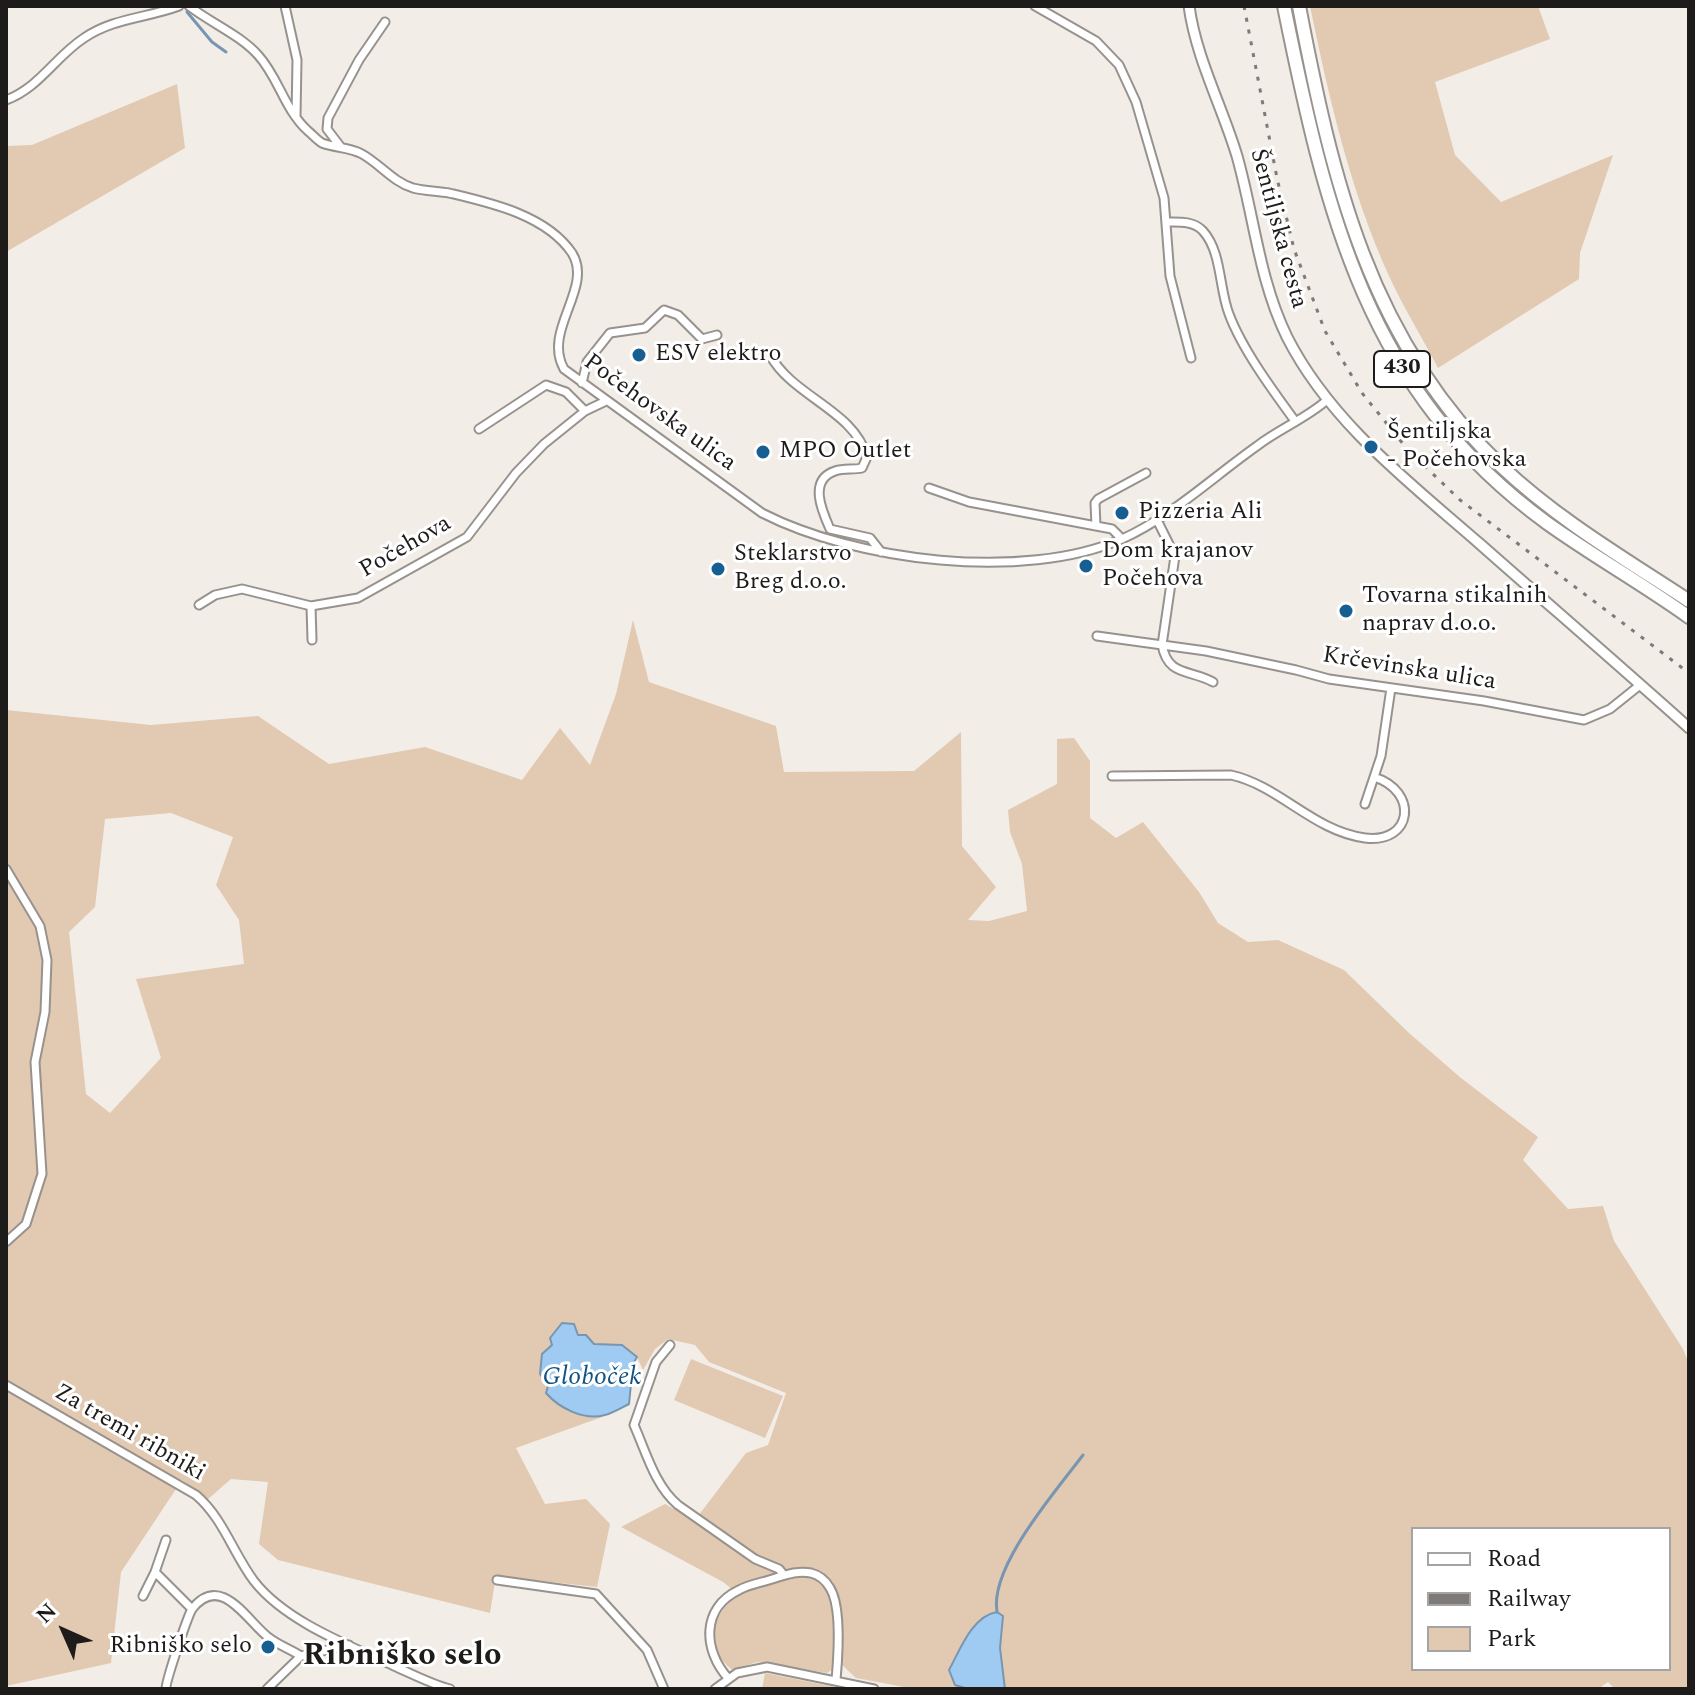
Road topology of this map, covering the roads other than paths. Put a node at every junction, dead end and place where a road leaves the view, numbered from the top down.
1 (179, 6) edge
2 (189, 6) edge
3 (285, 6) edge
4 (1035, 6) edge
5 (1189, 6) edge
6 (1284, 6) edge
7 (1299, 6) edge
8 (385, 22) dead end
9 (6, 100) edge
10 (296, 120) junction
11 (340, 146) junction
12 (1168, 222) junction
13 (717, 335) dead end
14 (770, 355) dead end
15 (1191, 358) dead end
16 (582, 383) junction
17 (1327, 400) junction
18 (606, 401) junction
19 (586, 410) junction
20 (1295, 421) junction
21 (479, 429) dead end
22 (1146, 473) dead end
23 (929, 488) dead end
24 (1157, 520) junction
25 (1096, 526) junction
26 (1122, 539) junction
27 (881, 552) junction
28 (1689, 601) edge
29 (199, 605) dead end
30 (311, 606) junction
31 (1689, 617) edge
32 (1097, 636) dead end
33 (312, 640) dead end
34 (1162, 645) junction
35 (1213, 682) dead end
36 (1640, 685) junction
37 (1391, 688) junction
38 (1689, 728) edge
39 (1112, 776) dead end
40 (1374, 777) junction
41 (1365, 804) dead end
42 (6, 869) edge
43 (6, 1242) edge
44 (670, 1345) dead end
45 (6, 1385) edge
46 (166, 1540) dead end
47 (155, 1572) junction
48 (783, 1574) junction
49 (497, 1580) dead end
50 (143, 1596) dead end
51 (192, 1609) junction
52 (349, 1645) junction
53 (301, 1656) junction
54 (728, 1678) junction
55 (836, 1680) junction
56 (440, 1688) edge
57 (166, 1689) edge
58 (267, 1689) edge
59 (450, 1689) edge
60 (664, 1689) edge
61 (715, 1689) edge
62 (874, 1689) edge

1 - 9 street
2 - 10 street, Počehovska ulica
3 - 10 street
4 - 12 street
5 - 17 street, Šentiljska cesta
6 - 31 highway, 430
7 - 28 highway, 430
8 - 11 street
10 - 11 street, Počehovska ulica
11 - 16 street, Počehovska ulica
12 - 15 street
12 - 20 street
13 - 16 street
14 - 27 street, Počehovska ulica
16 - 18 street, Počehovska ulica
17 - 20 street, Počehovska ulica
17 - 36 street, Šentiljska cesta
18 - 19 street, Počehova
18 - 27 street, Počehovska ulica
19 - 21 street
19 - 30 street, Počehova
20 - 24 street, Počehovska ulica
22 - 25 street
23 - 25 street
24 - 26 street, Počehovska ulica
24 - 34 street
25 - 26 street
26 - 27 street, Počehovska ulica
29 - 30 street, Počehova
30 - 33 street
32 - 34 street, Krčevinska ulica
34 - 35 street
34 - 37 street, Krčevinska ulica
36 - 37 street, Krčevinska ulica
36 - 38 street, Šentiljska cesta
37 - 40 street
39 - 40 street
40 - 41 street
42 - 43 street
44 - 48 street
45 - 52 street, Za tremi ribniki
46 - 47 street
47 - 50 street
47 - 51 street
48 - 54 street
48 - 55 street
49 - 60 street
51 - 53 street
51 - 57 street
52 - 53 street
52 - 56 street, Za tremi ribniki
53 - 58 street
54 - 55 street
54 - 61 street
55 - 62 street
56 - 59 street, Za tremi ribniki

